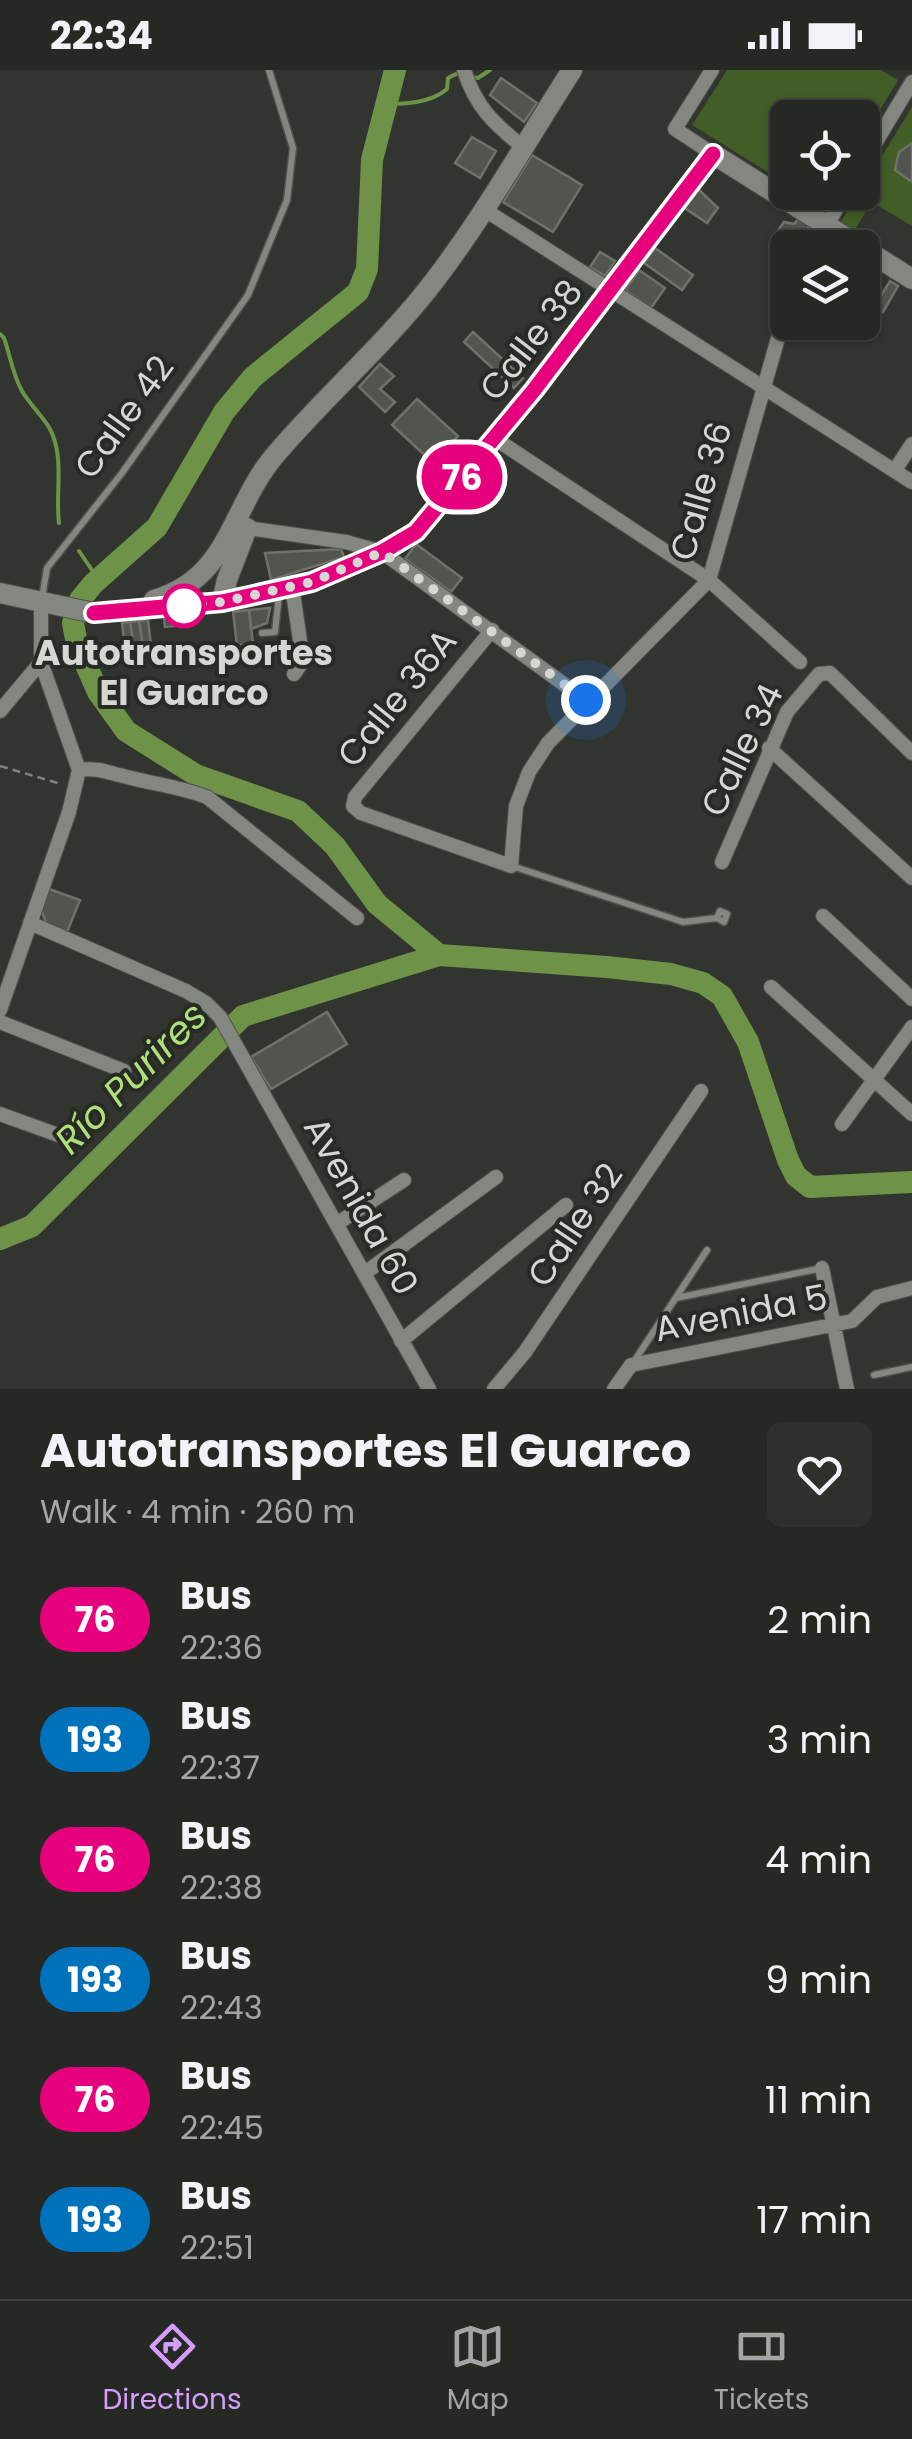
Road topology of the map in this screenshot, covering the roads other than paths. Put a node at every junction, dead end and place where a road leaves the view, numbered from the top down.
1 (269, 70) edge
2 (572, 70) edge
3 (712, 70) edge
4 (905, 70) edge
5 (912, 74) edge
6 (466, 77) edge
7 (912, 82) edge
8 (880, 134) edge
9 (523, 147) junction
10 (713, 154) junction
11 (485, 210) junction
12 (835, 210) edge
13 (826, 225) junction
14 (823, 230) edge
15 (912, 278) edge
16 (610, 290) junction
17 (777, 340) edge
18 (762, 386) junction
19 (494, 438) junction
20 (912, 444) edge
21 (275, 456) junction
22 (894, 470) junction
23 (912, 482) edge
24 (247, 528) junction
25 (382, 552) junction
26 (709, 580) junction
27 (286, 587) junction
28 (0, 593) edge
29 (222, 602) junction
30 (48, 606) junction
31 (91, 613) junction
32 (492, 630) junction
33 (262, 633) dead end
34 (42, 662) junction
35 (800, 662) dead end
36 (294, 674) dead end
37 (50, 691) junction
38 (18, 692) junction
39 (586, 700) junction
40 (0, 711) edge
41 (769, 748) junction
42 (912, 753) edge
43 (79, 770) junction
44 (722, 862) dead end
45 (511, 866) junction
46 (912, 878) edge
47 (823, 916) dead end
48 (357, 918) dead end
49 (716, 918) dead end
50 (30, 923) junction
51 (771, 988) dead end
52 (912, 999) edge
53 (0, 1010) edge
54 (0, 1022) edge
55 (912, 1027) edge
56 (124, 1071) dead end
57 (874, 1079) junction
58 (701, 1092) dead end
59 (0, 1114) edge
60 (912, 1114) edge
61 (842, 1124) dead end
62 (61, 1136) dead end
63 (496, 1177) dead end
64 (404, 1180) dead end
65 (566, 1205) dead end
66 (338, 1224) junction
67 (707, 1250) dead end
68 (822, 1268) joint
69 (365, 1273) junction
70 (912, 1288) edge
71 (676, 1298) junction
72 (834, 1326) junction
73 (401, 1340) junction
74 (631, 1365) junction
75 (912, 1367) edge
76 (874, 1375) dead end
77 (843, 1388) edge
78 (429, 1389) edge
79 (494, 1389) edge
80 (614, 1389) edge

1 - 30 lane, Calle 42
2 - 9 main road
3 - 10 street
4 - 5 street
6 - 9 street
7 - 8 street
9 - 11 main road
10 - 13 main road
10 - 16 main road, Calle 38
11 - 16 street
11 - 21 main road
12 - 13 street
13 - 14 street
13 - 15 main road
16 - 18 street
16 - 19 main road, Calle 38
17 - 18 street, Calle 36
18 - 22 street
18 - 26 street, Calle 36
19 - 25 main road, Calle 38
19 - 26 street
20 - 22 street
21 - 24 main road
21 - 31 main road
22 - 23 street
24 - 25 street
24 - 29 main road
25 - 27 main road, Calle 38
25 - 32 street
26 - 35 street
26 - 39 street, Calle 36
27 - 29 main road, Calle 38
27 - 33 lane
27 - 36 street
28 - 30 main road
29 - 31 main road, Calle 38
30 - 31 main road
30 - 34 street, Calle 42
32 - 39 street
32 - 45 street, Calle 36A
34 - 37 street, Calle 42
34 - 38 street
37 - 38 street
37 - 43 street, Calle 42
38 - 40 street
39 - 45 street, Calle 36
41 - 42 street, Calle 34
41 - 44 street, Calle 34
41 - 46 street
43 - 48 street
43 - 50 street
45 - 49 lane
47 - 52 street
50 - 53 street
50 - 66 street, Avenida 60
51 - 57 street
54 - 56 street
55 - 57 street
57 - 60 street
57 - 61 street
58 - 79 street, Calle 32
59 - 62 street
63 - 69 street
64 - 66 street
65 - 73 street
66 - 69 street, Avenida 60
67 - 71 lane
68 - 71 lane
68 - 72 street
69 - 73 street, Avenida 60
70 - 72 street, Avenida 5
71 - 74 lane
72 - 74 street, Avenida 5
72 - 77 street
73 - 78 street, Avenida 60
74 - 80 street
75 - 76 lane

